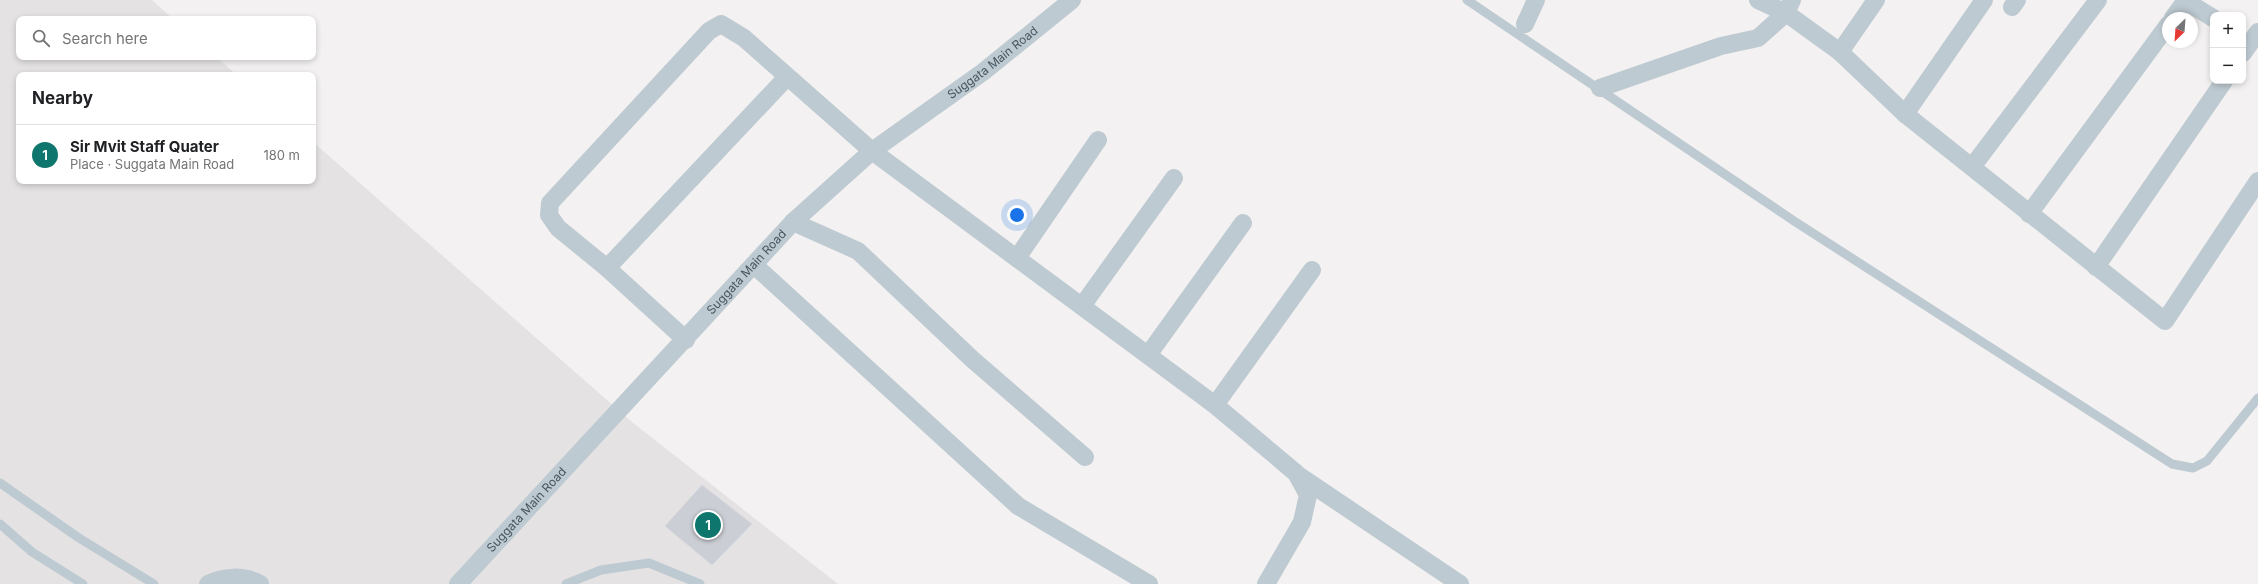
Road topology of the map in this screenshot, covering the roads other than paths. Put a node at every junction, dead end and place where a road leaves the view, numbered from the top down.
1 (1072, 0) edge
2 (1467, 0) edge
3 (1536, 0) edge
4 (1758, 0) edge
5 (1876, 0) edge
6 (1984, 0) edge
7 (2098, 0) edge
8 (2185, 0) edge
9 (1789, 7) edge
10 (2177, 12) edge
11 (2210, 16) edge
12 (1525, 24) dead end
13 (2162, 33) edge
14 (1840, 52) junction
15 (787, 77) junction
16 (2222, 84) edge
17 (1600, 88) junction
18 (1905, 114) junction
19 (1098, 140) dead end
20 (872, 151) junction
21 (1972, 167) junction
22 (1174, 178) dead end
23 (2258, 181) edge
24 (2029, 214) junction
25 (793, 222) junction
26 (1243, 223) dead end
27 (1017, 258) junction
28 (754, 264) junction
29 (2096, 267) junction
30 (607, 268) junction
31 (1312, 270) dead end
32 (1082, 306) junction
33 (686, 340) junction
34 (1148, 355) junction
35 (2258, 398) edge
36 (1215, 405) junction
37 (1085, 457) dead end
38 (1296, 473) junction
39 (0, 483) edge
40 (0, 524) edge
41 (83, 584) edge
42 (154, 584) edge
43 (208, 584) edge
44 (260, 584) edge
45 (458, 584) edge
46 (566, 584) edge
47 (700, 584) edge
48 (1149, 584) edge
49 (1266, 584) edge
50 (1460, 584) edge

1 - 20 street, Suggata Main Road
2 - 17 lane
3 - 12 street
4 - 9 street
5 - 14 street
6 - 18 street
7 - 21 street
8 - 10 street
8 - 11 street
9 - 14 street
9 - 17 street
13 - 24 street
14 - 18 street
15 - 20 street
15 - 30 street
15 - 30 street
16 - 29 street
17 - 35 lane
18 - 21 street
19 - 27 street
20 - 25 street, Suggata Main Road
20 - 27 street
21 - 24 street
22 - 32 street
23 - 29 street
24 - 29 street
25 - 28 street, Suggata Main Road
25 - 37 street
26 - 34 street
27 - 32 street
28 - 33 street, Suggata Main Road
28 - 48 street
30 - 33 street
31 - 36 street
32 - 34 street
33 - 45 street, Suggata Main Road
34 - 36 street
36 - 38 street
38 - 49 street
38 - 50 street
39 - 42 lane
40 - 41 lane
43 - 44 street
46 - 47 lane

